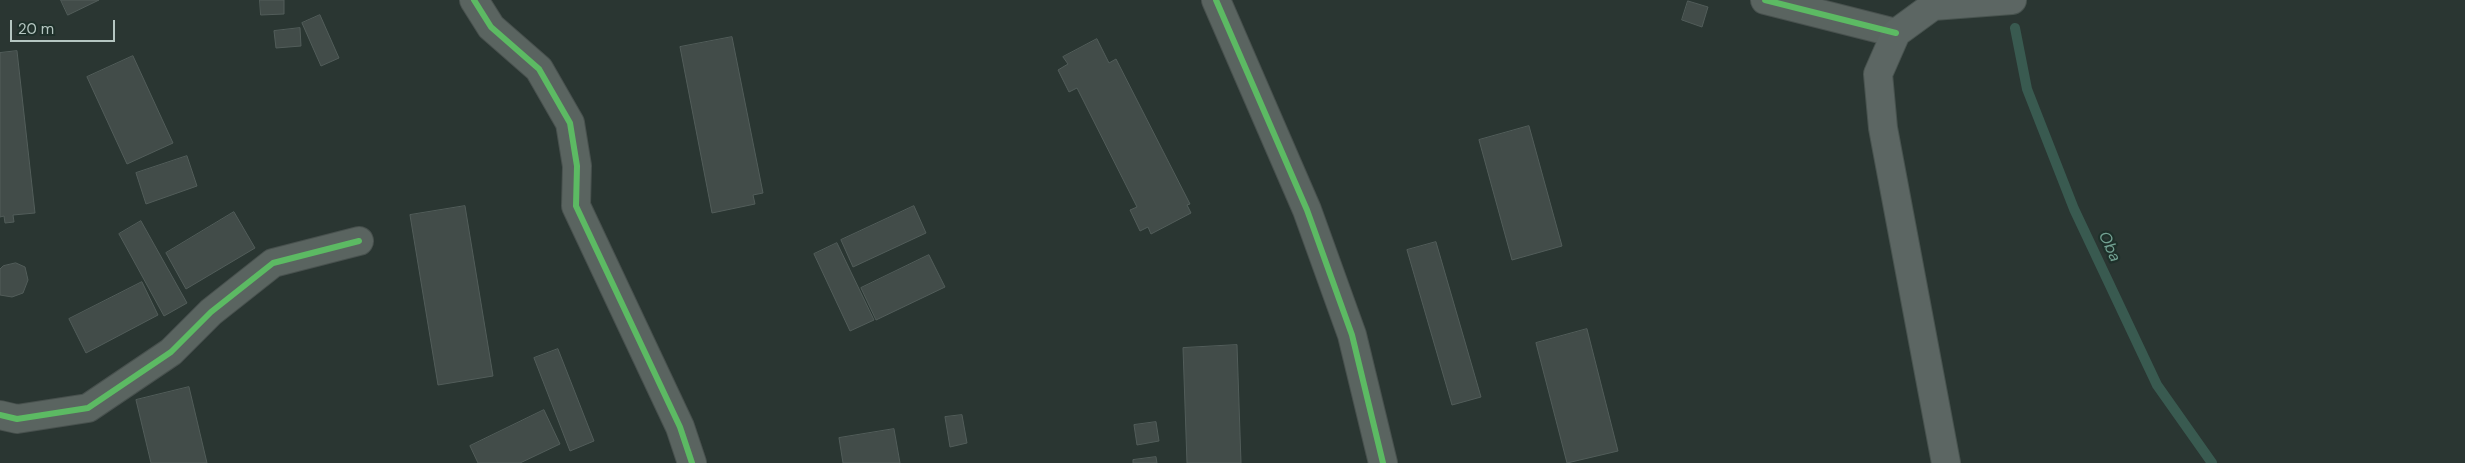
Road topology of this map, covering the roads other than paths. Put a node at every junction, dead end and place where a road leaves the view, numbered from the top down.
1 (474, 0) edge
2 (1216, 0) edge
3 (1765, 0) edge
4 (2012, 0) edge
5 (1896, 33) junction
6 (359, 241) dead end
7 (0, 415) edge
8 (692, 463) edge
9 (1383, 463) edge
10 (1946, 463) edge

1 - 8 street
2 - 9 street
3 - 5 street
4 - 5 main road
5 - 10 main road
6 - 7 street

